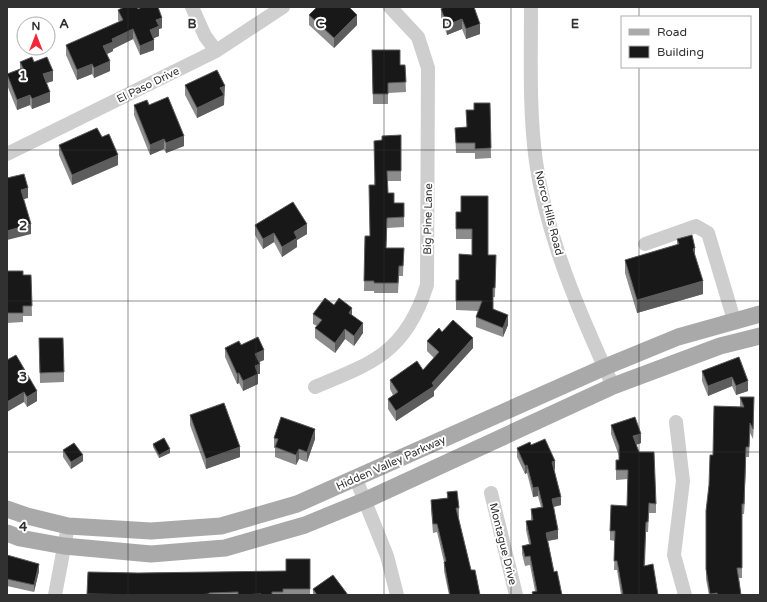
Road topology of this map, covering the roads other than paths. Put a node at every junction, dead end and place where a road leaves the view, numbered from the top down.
1 (192, 7) edge
2 (283, 7) edge
3 (390, 7) edge
4 (531, 7) edge
5 (216, 51) junction
6 (7, 154) edge
7 (645, 244) dead end
8 (760, 314) edge
9 (734, 320) junction
10 (760, 336) edge
11 (605, 367) junction
12 (613, 386) junction
13 (315, 387) dead end
14 (676, 422) dead end
15 (356, 479) junction
16 (491, 493) dead end
17 (366, 500) junction
18 (7, 509) edge
19 (68, 526) junction
20 (7, 533) edge
21 (64, 546) junction
22 (55, 595) edge
23 (397, 595) edge
24 (516, 595) edge
25 (685, 595) edge

1 - 5 street
2 - 5 street, El Paso Drive
3 - 13 street, Big Pine Lane
4 - 11 street, Norco Hills Road
5 - 6 street, El Paso Drive
7 - 9 street
8 - 9 main road, Hidden Valley Parkway
9 - 11 main road, Hidden Valley Parkway
10 - 12 main road, Hidden Valley Parkway
11 - 12 street, Norco Hills Road
11 - 15 main road, Hidden Valley Parkway
12 - 17 main road, Hidden Valley Parkway
14 - 25 street
15 - 17 street
15 - 19 main road, Hidden Valley Parkway
16 - 24 street, Montague Drive
17 - 21 main road, Hidden Valley Parkway
17 - 23 street
18 - 19 main road, Hidden Valley Parkway
19 - 21 street
20 - 21 main road, Hidden Valley Parkway
21 - 22 street

